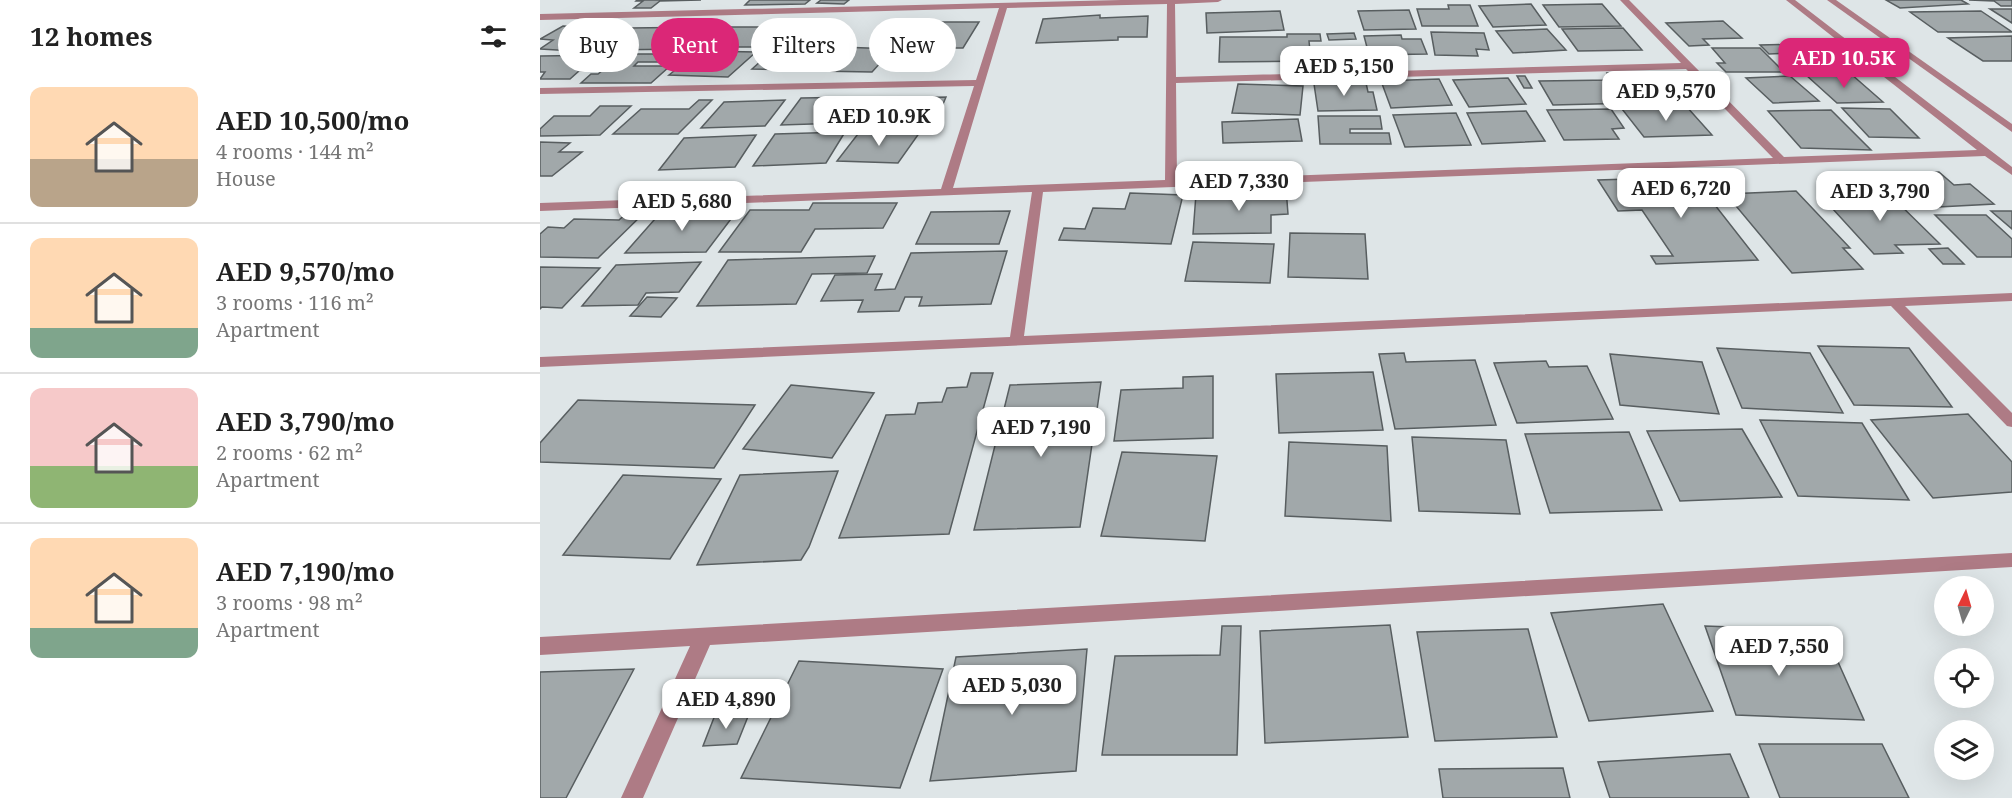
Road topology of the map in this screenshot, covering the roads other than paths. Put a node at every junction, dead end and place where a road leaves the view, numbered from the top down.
1 (716, 0) edge
2 (1218, 0) edge
3 (1624, 0) edge
4 (1790, 0) edge
5 (1831, 0) edge
6 (1171, 1) edge
7 (1091, 2) edge
8 (1004, 5) junction
9 (702, 13) junction
10 (542, 19) edge
11 (1688, 66) junction
12 (1171, 80) junction
13 (980, 83) junction
14 (540, 91) edge
15 (2012, 129) edge
16 (1987, 153) junction
17 (1781, 160) junction
18 (2012, 172) edge
19 (1171, 183) junction
20 (1038, 188) junction
21 (946, 192) junction
22 (540, 207) edge
23 (2012, 297) edge
24 (1895, 303) junction
25 (1016, 341) junction
26 (540, 363) edge
27 (2012, 422) edge
28 (2012, 560) edge
29 (704, 636) junction
30 (540, 646) edge
31 (632, 798) edge

1 - 9 street
2 - 6 street
3 - 11 street
4 - 16 street
5 - 15 street
6 - 7 street
6 - 12 street
7 - 8 street
8 - 9 street
8 - 13 street
9 - 10 street
11 - 12 street
11 - 17 street
12 - 19 street
13 - 14 street
13 - 21 street
16 - 17 street
16 - 18 street
17 - 19 street
19 - 20 street
20 - 21 street
20 - 25 street
21 - 22 street
23 - 24 street
24 - 25 street
24 - 27 street
25 - 26 street
28 - 29 street
29 - 30 street
29 - 31 street

